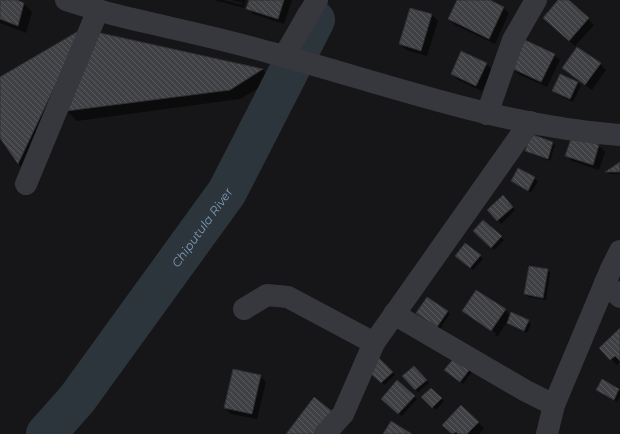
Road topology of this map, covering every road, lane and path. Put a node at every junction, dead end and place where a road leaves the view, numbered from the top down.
1 (66, 0) edge
2 (317, 0) edge
3 (536, 0) edge
4 (108, 8) edge
5 (293, 59) junction
6 (487, 114) junction
7 (530, 122) junction
8 (620, 135) edge
9 (26, 184) dead end
10 (620, 251) edge
11 (612, 290) edge
12 (244, 309) dead end
13 (394, 314) junction
14 (374, 343) junction
15 (554, 405) junction
16 (325, 434) edge
17 (548, 434) edge

1 - 4 street
2 - 5 street
3 - 6 street
4 - 5 street
4 - 9 street
5 - 6 street
6 - 7 street
7 - 8 street
7 - 13 street
10 - 11 street
11 - 15 street
12 - 14 street
13 - 14 street
13 - 15 street
14 - 16 street
15 - 17 street

